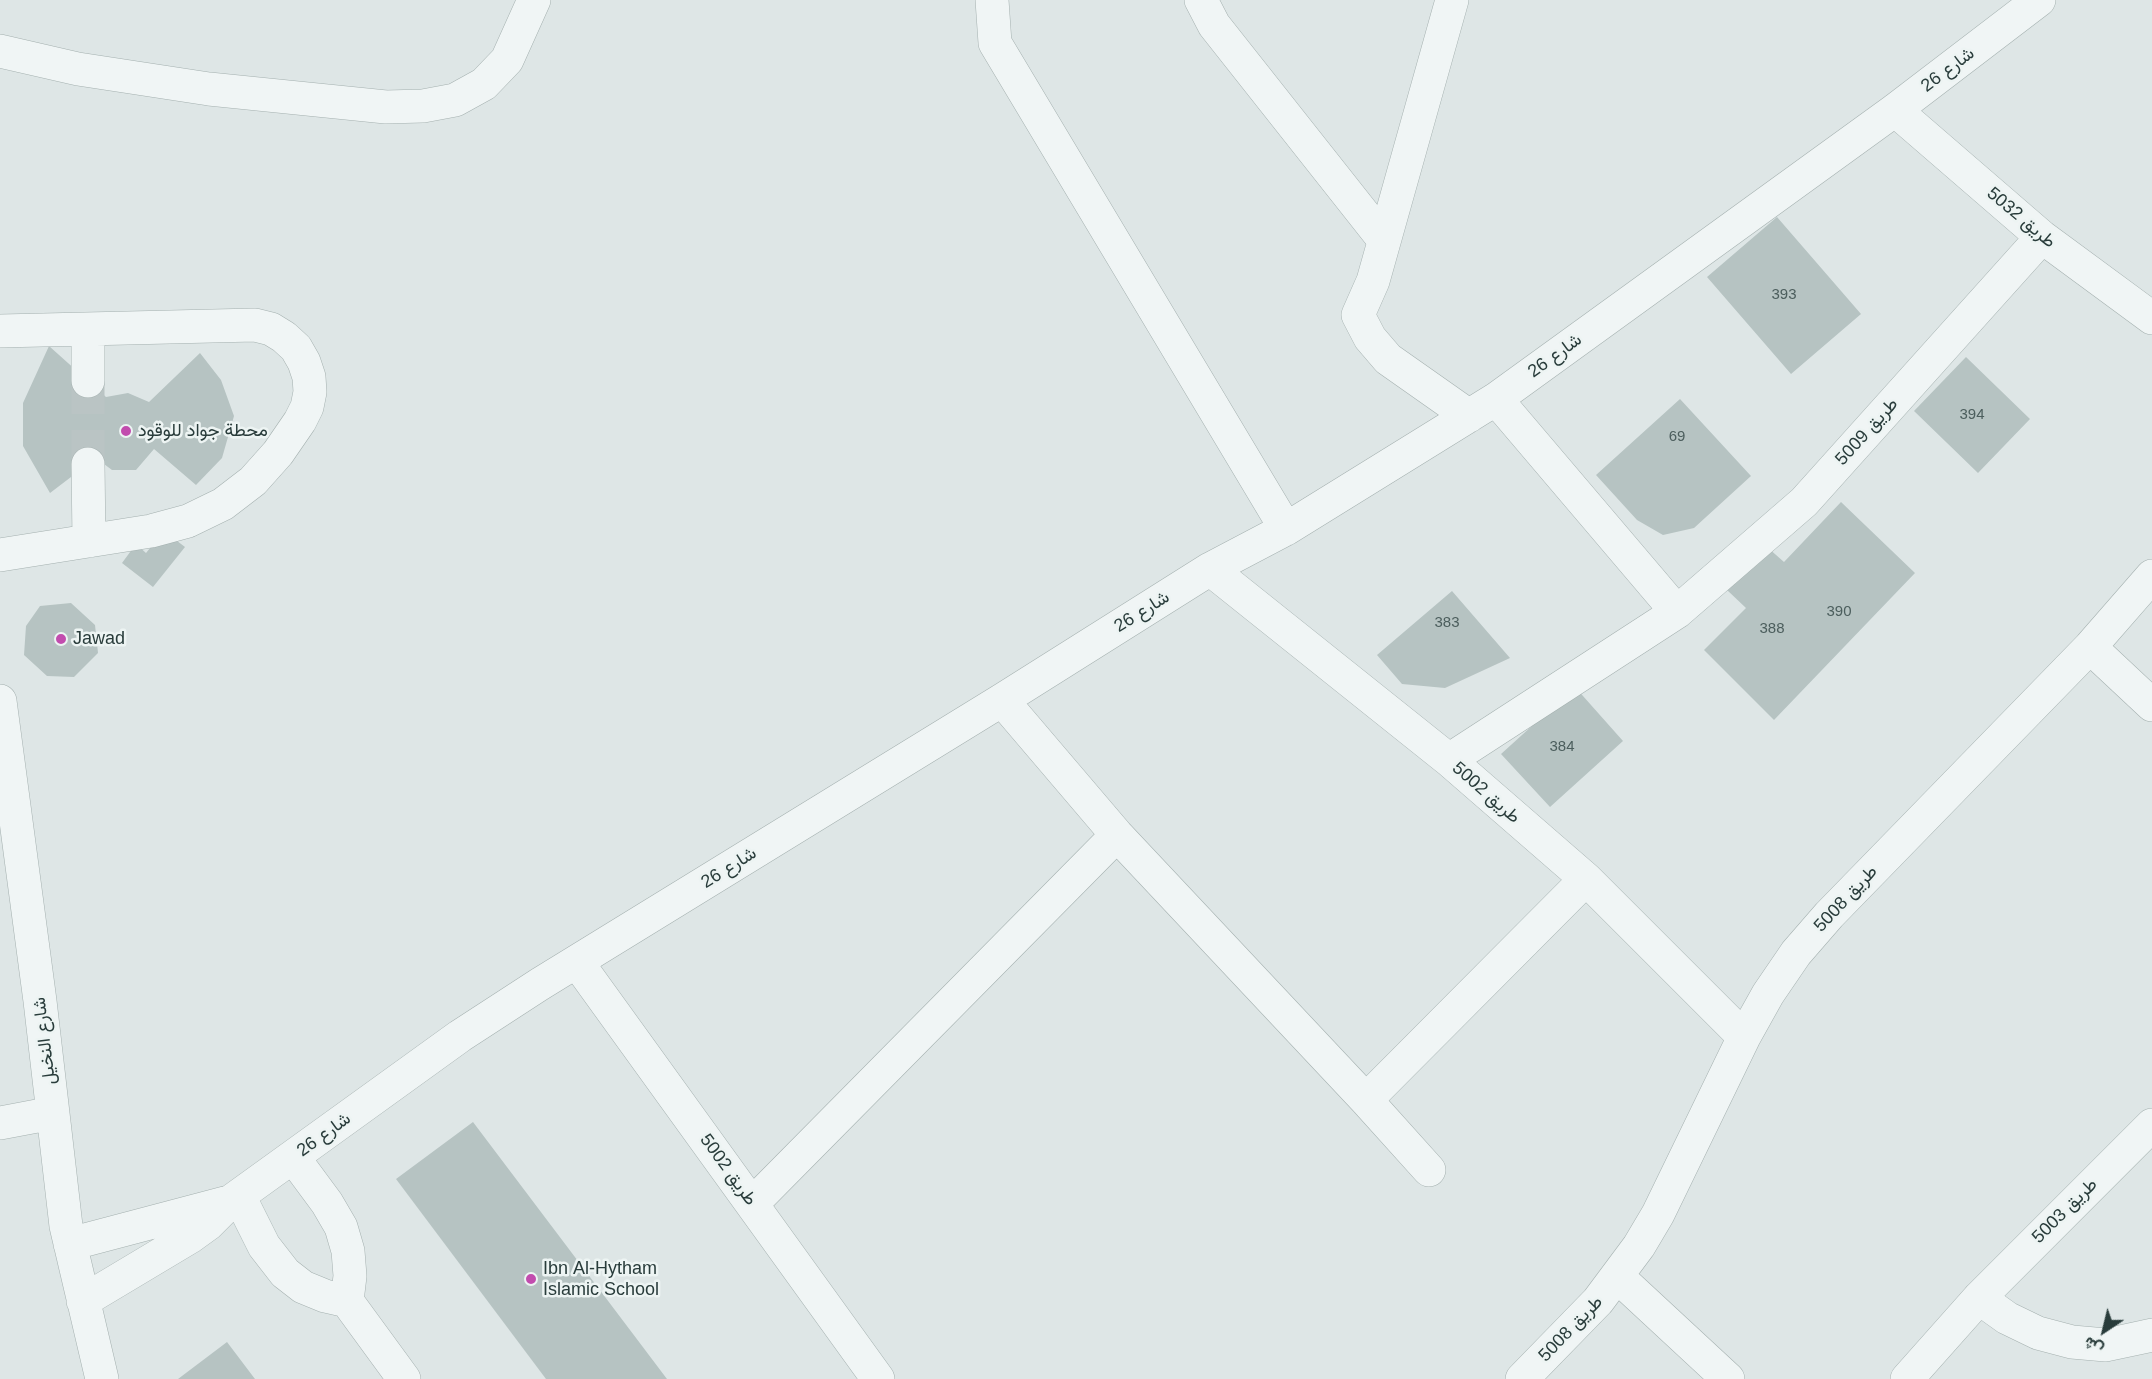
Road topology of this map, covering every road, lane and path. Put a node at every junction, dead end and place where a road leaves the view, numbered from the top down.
1 (534, 0) edge
2 (992, 0) edge
3 (1202, 0) edge
4 (1452, 0) edge
5 (2039, 0) edge
6 (0, 51) edge
7 (1895, 110) junction
8 (2042, 237) junction
9 (1384, 240) junction
10 (2152, 318) edge
11 (88, 329) junction
12 (0, 330) edge
13 (88, 381) tunnel mouth
14 (1496, 399) junction
15 (1469, 416) junction
16 (88, 464) tunnel mouth
17 (1286, 529) junction
18 (89, 541) junction
19 (0, 555) edge
20 (1210, 569) junction
21 (2152, 576) edge
22 (1677, 612) junction
23 (2090, 647) junction
24 (1002, 700) junction
25 (0, 701) edge
26 (2152, 705) edge
27 (0, 712) edge
28 (1449, 760) junction
29 (1117, 836) junction
30 (1586, 879) junction
31 (577, 962) junction
32 (1744, 1037) junction
33 (1366, 1100) junction
34 (53, 1113) junction
35 (0, 1123) edge
36 (2152, 1125) edge
37 (293, 1157) junction
38 (1430, 1170) dead end
39 (234, 1199) junction
40 (753, 1203) junction
41 (70, 1244) junction
42 (1618, 1277) junction
43 (1979, 1298) junction
44 (83, 1301) junction
45 (347, 1301) junction
46 (2152, 1335) edge
47 (102, 1379) edge
48 (404, 1379) edge
49 (878, 1379) edge
50 (1522, 1379) edge
51 (1728, 1379) edge
52 (1907, 1379) edge

1 - 6 street
2 - 17 street
3 - 9 street
4 - 9 street
5 - 7 street, شارع 26
7 - 8 street, طريق 5032
7 - 14 street, شارع 26
8 - 10 street, طريق 5032
8 - 22 street, طريق 5009
9 - 15 street
11 - 12 street
11 - 13 street
11 - 18 street
14 - 15 street, شارع 26
14 - 22 street
15 - 17 street, شارع 26
16 - 18 street
17 - 20 street, شارع 26
18 - 19 street
20 - 24 street, شارع 26
20 - 28 street, طريق 5002
21 - 23 street, طريق 5008
22 - 28 street, طريق 5009
23 - 26 street
23 - 32 street, طريق 5008
24 - 29 street
24 - 31 street, شارع 26
25 - 27 street, شارع النخيل
27 - 34 street, شارع النخيل
28 - 30 street, طريق 5002
29 - 33 street
29 - 40 street
30 - 32 street, طريق 5002
30 - 33 street
31 - 37 street, شارع 26
31 - 40 street, طريق 5002
32 - 42 street, طريق 5008
33 - 38 street
34 - 35 street
34 - 41 street, شارع النخيل
36 - 43 street, طريق 5003
37 - 39 street, شارع 26
37 - 45 street
39 - 41 street, شارع 26
39 - 44 street, شارع 26
39 - 45 street
40 - 49 street, طريق 5002
41 - 44 street, شارع النخيل
42 - 50 street, طريق 5008
42 - 51 street
43 - 46 street
43 - 52 street, طريق 5003
44 - 47 street, شارع النخيل
45 - 48 street

